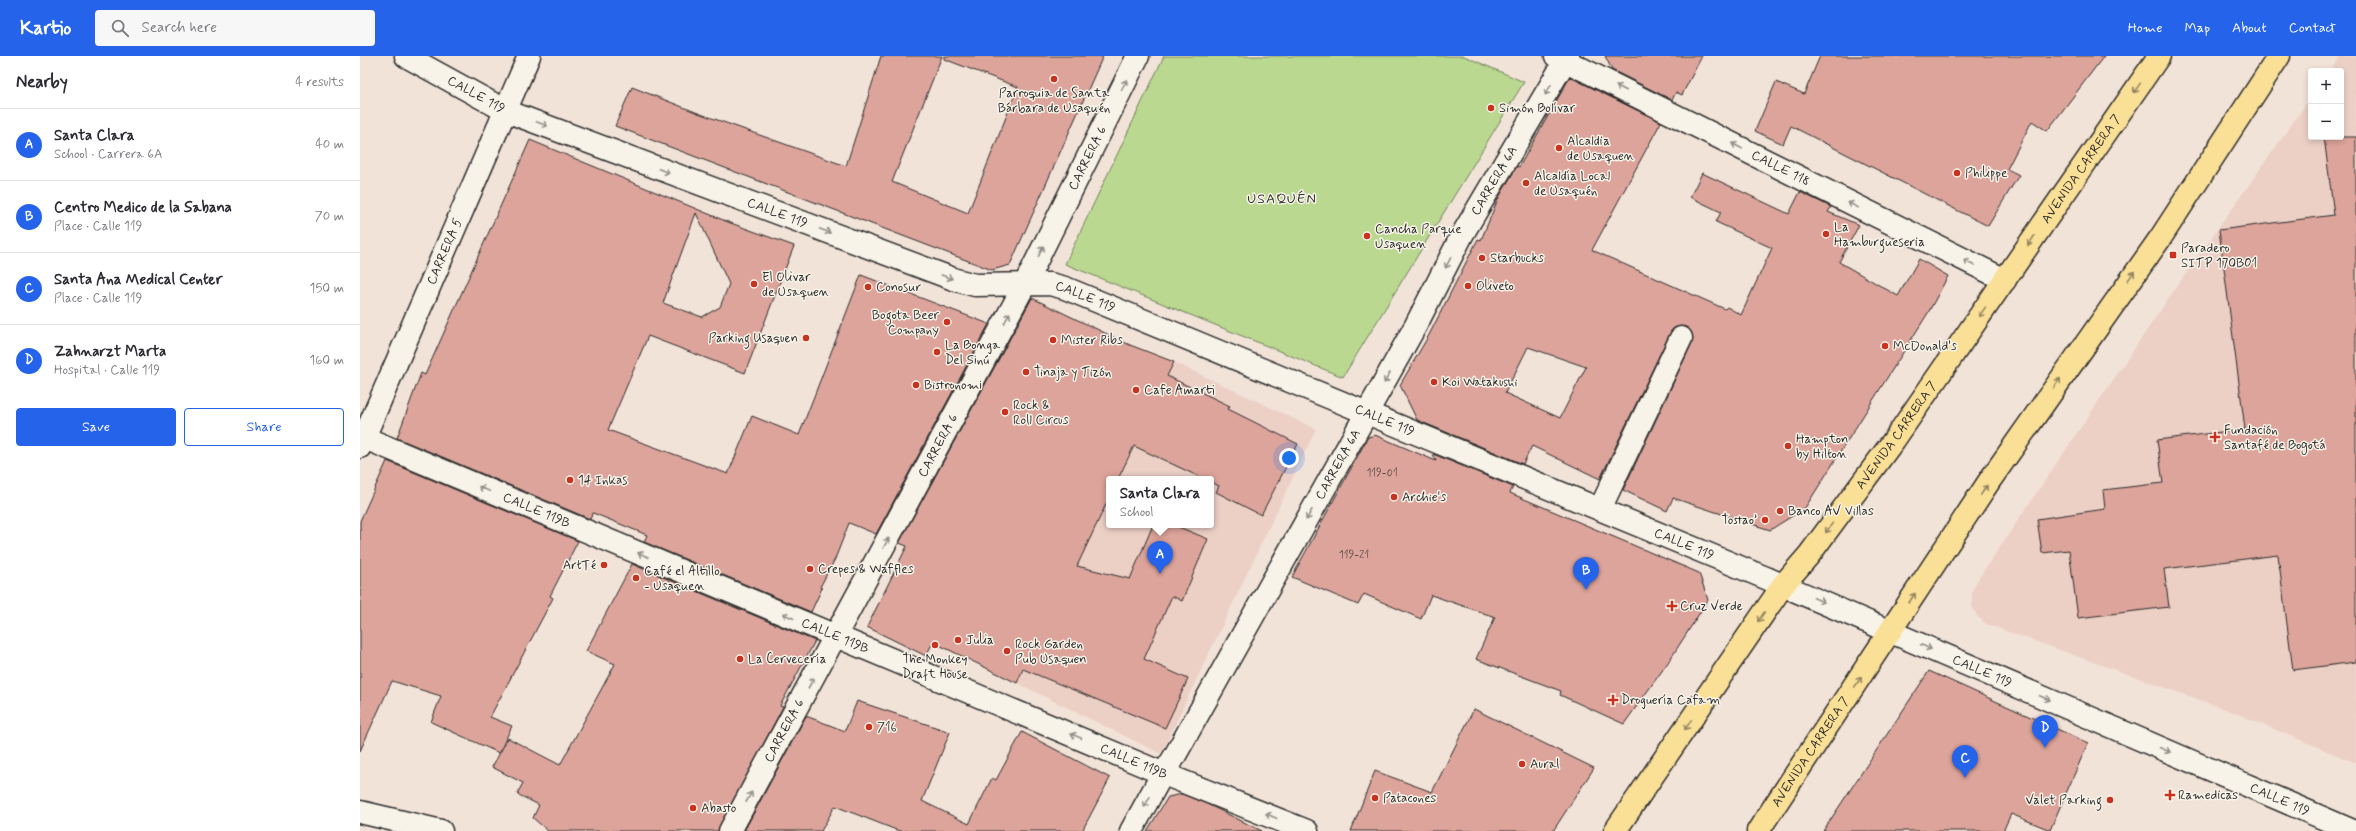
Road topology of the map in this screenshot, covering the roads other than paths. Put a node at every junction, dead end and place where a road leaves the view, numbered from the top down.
1 (406, 56) edge
2 (529, 56) edge
3 (1138, 56) edge
4 (2159, 56) edge
5 (2279, 56) edge
6 (1563, 57) edge
7 (506, 111) junction
8 (2005, 280) junction
9 (1024, 286) junction
10 (1680, 338) dead end
11 (1366, 412) junction
12 (362, 443) edge
13 (1600, 509) junction
14 (1783, 585) junction
15 (1890, 631) junction
16 (837, 636) junction
17 (1164, 774) junction
18 (360, 812) edge
19 (442, 831) edge
20 (730, 831) edge
21 (1131, 831) edge
22 (1307, 831) edge
23 (1615, 831) edge
24 (1758, 831) edge
25 (2353, 831) edge

1 - 7 street, CALLE 119
2 - 7 street, CARRERA 5
9 -> 3 street, CARRERA 6
4 -> 8 main road, AVENIDA CARRERA 7
15 -> 5 main road, AVENIDA CARRERA 7
8 -> 6 street, CALLE 118
6 -> 11 street, CARRERA 6A
7 -> 9 street, CALLE 119
7 - 12 street, CARRERA 5
8 -> 14 main road, AVENIDA CARRERA 7
9 - 11 street, CALLE 119
16 -> 9 street, CARRERA 6
10 - 13 street
11 - 13 street, CALLE 119
11 -> 17 street, CARRERA 6A
16 -> 12 street, CALLE 119B
13 - 14 street, CALLE 119
14 -> 15 street, CALLE 119
14 -> 23 main road, AVENIDA CARRERA 7
24 -> 15 main road, AVENIDA CARRERA 7
15 -> 25 street, CALLE 119
17 -> 16 street, CALLE 119B
20 -> 16 street, CARRERA 6
17 -> 21 street, CARRERA 6A
22 -> 17 street, CALLE 119B
18 - 19 street

